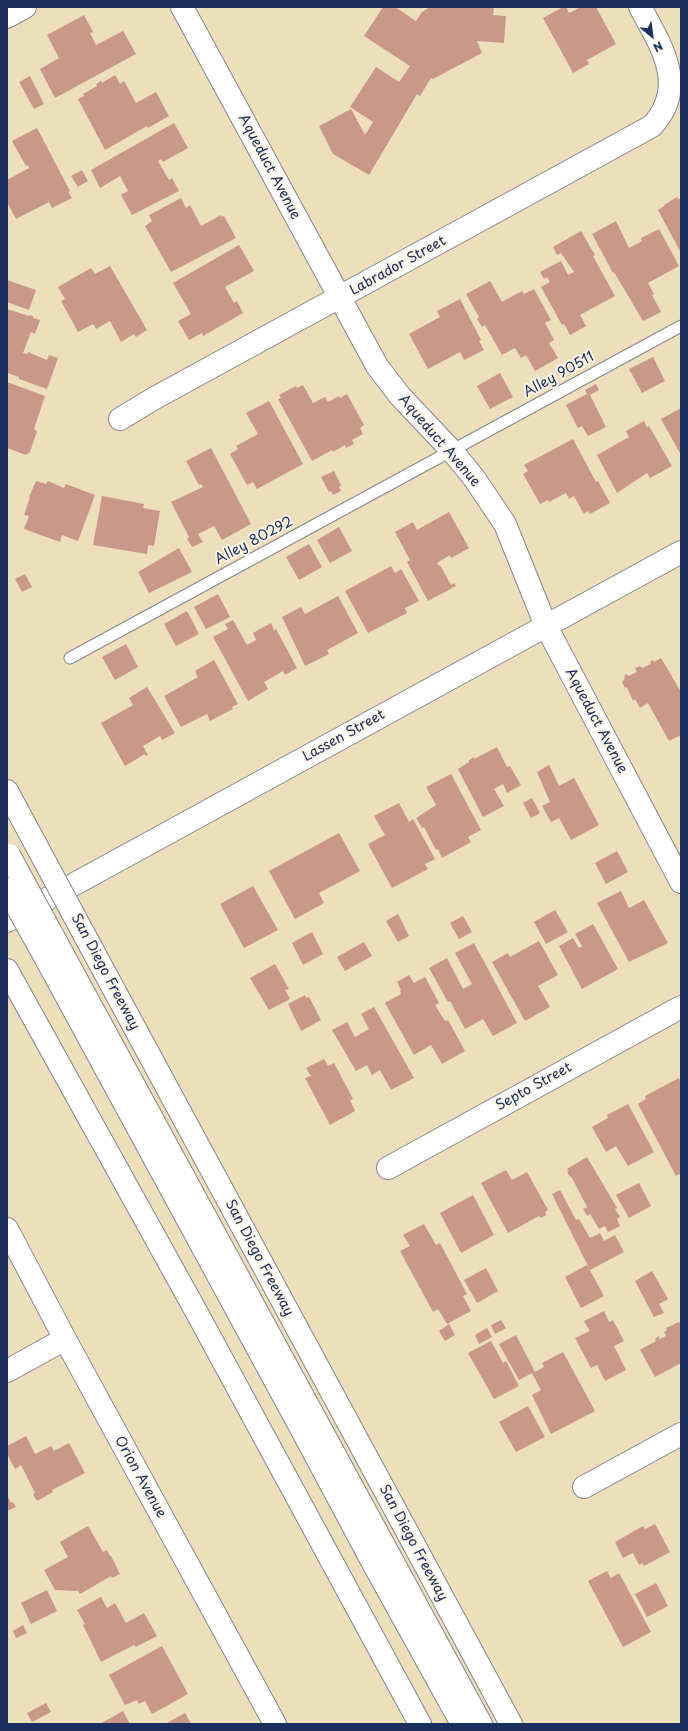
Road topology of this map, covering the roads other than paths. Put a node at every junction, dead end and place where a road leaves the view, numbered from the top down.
1 (25, 7) edge
2 (182, 7) edge
3 (640, 7) edge
4 (7, 17) edge
5 (340, 298) junction
6 (681, 326) edge
7 (120, 419) dead end
8 (452, 451) junction
9 (681, 552) edge
10 (546, 626) junction
11 (70, 658) dead end
12 (7, 791) edge
13 (8, 852) edge
14 (681, 882) edge
15 (7, 889) edge
16 (7, 921) edge
17 (53, 953) junction
18 (8, 973) edge
19 (681, 1007) edge
20 (388, 1168) dead end
21 (7, 1228) edge
22 (65, 1339) junction
23 (7, 1371) edge
24 (681, 1434) edge
25 (584, 1487) dead end
26 (275, 1724) edge
27 (420, 1724) edge
28 (462, 1724) edge
29 (481, 1724) edge
30 (511, 1724) edge

1 - 4 main road
2 - 5 main road, Aqueduct Avenue
3 - 5 main road, Labrador Street
5 - 7 main road, Labrador Street
5 - 8 main road, Aqueduct Avenue
6 - 8 lane, Alley 90511
8 - 10 main road, Aqueduct Avenue
8 - 11 lane, Alley 80292
9 - 10 main road, Lassen Street
10 - 14 main road, Aqueduct Avenue
10 - 16 main road, Lassen Street
12 - 30 main road, San Diego Freeway, bridge
13 - 17 main road, bridge
15 - 17 main road, bridge
17 - 28 main road
17 - 29 main road
18 - 27 main road
19 - 20 main road, Septo Street
21 - 22 main road, Orion Avenue
22 - 23 main road
22 - 26 main road, Orion Avenue
24 - 25 main road

